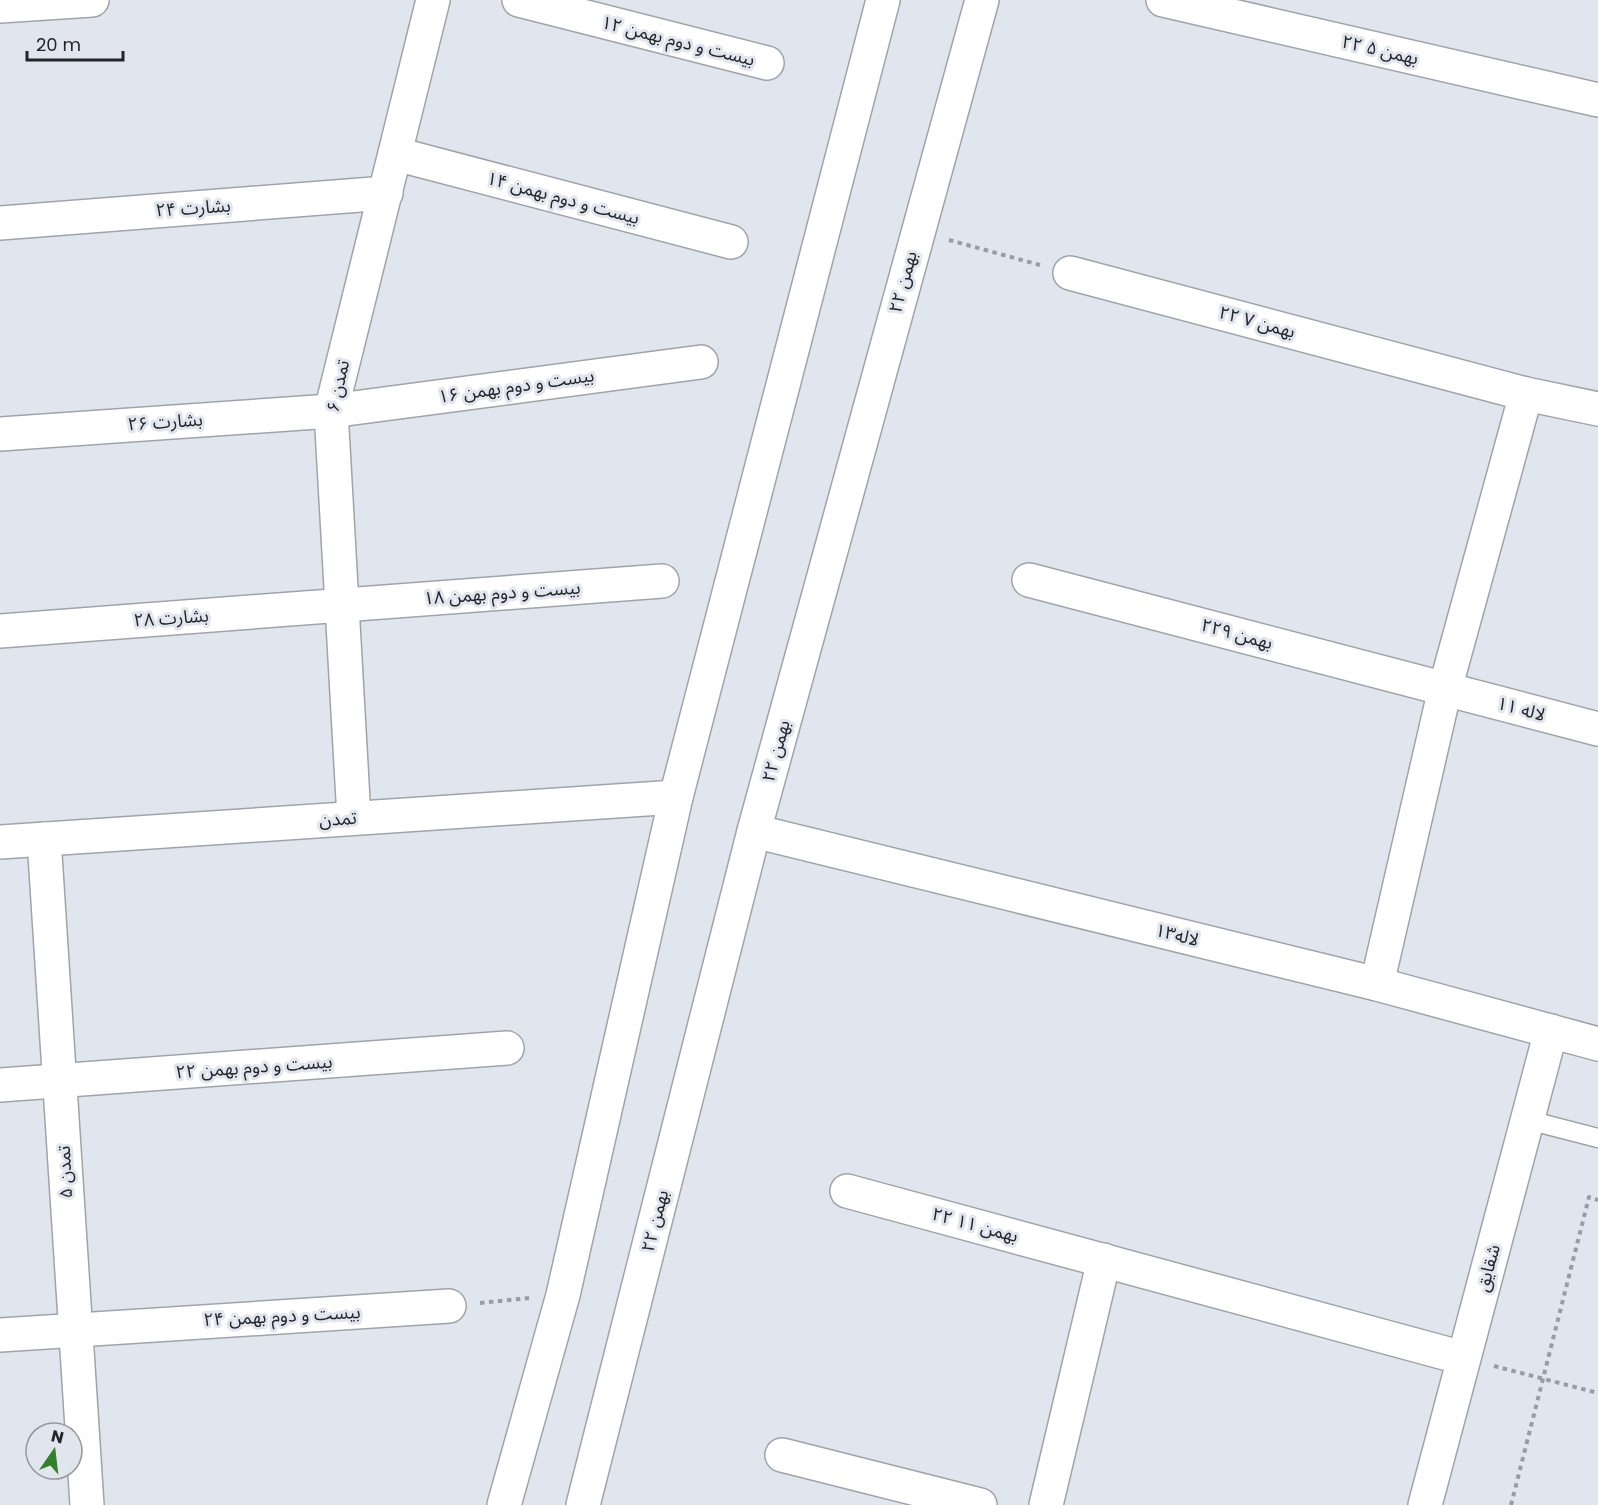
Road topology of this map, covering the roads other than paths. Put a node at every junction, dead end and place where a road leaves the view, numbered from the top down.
1 (92, 0) edge
2 (433, 0) edge
3 (519, 0) edge
4 (883, 0) edge
5 (982, 0) edge
6 (1163, 0) edge
7 (0, 6) edge
8 (767, 63) dead end
9 (1598, 100) edge
10 (396, 154) junction
11 (386, 193) junction
12 (0, 223) edge
13 (731, 242) dead end
14 (1070, 273) road end
15 (701, 362) dead end
16 (1526, 394) junction
17 (1598, 409) edge
18 (330, 411) junction
19 (0, 434) edge
20 (1029, 580) dead end
21 (662, 581) dead end
22 (341, 605) junction
23 (0, 631) edge
24 (1444, 689) junction
25 (1598, 729) edge
26 (676, 797) junction
27 (354, 818) junction
28 (754, 831) junction
29 (44, 839) junction
30 (0, 842) edge
31 (1377, 984) junction
32 (1551, 1031) junction
33 (1598, 1044) edge
34 (507, 1048) dead end
35 (59, 1082) junction
36 (0, 1085) edge
37 (1528, 1120) junction
38 (1598, 1138) edge
39 (847, 1191) dead end
40 (1104, 1260) junction
41 (449, 1306) road end
42 (74, 1329) junction
43 (0, 1335) edge
44 (1463, 1358) junction
45 (782, 1455) dead end
46 (87, 1505) edge
47 (504, 1505) edge
48 (583, 1505) edge
49 (980, 1505) edge
50 (1046, 1505) edge
51 (1425, 1505) edge

1 - 7 street
2 - 10 street, تمدن ۶
3 - 8 street, بیست و دوم بهمن ۱۲
4 - 26 street
5 - 28 street, ۲۲ بهمن
6 - 9 street, ۲۲ بهمن ۵
10 - 11 street, تمدن ۶
10 - 13 street, بیست و دوم بهمن ۱۴
11 - 12 street, بشارت ۲۴
11 - 18 street, تمدن ۶
14 - 16 street, ۲۲ بهمن ۷
15 - 18 street, بیست و دوم بهمن ۱۶
16 - 17 street, ۲۲ بهمن ۷
16 - 24 street
18 - 19 street, بشارت ۲۶
18 - 22 street, تمدن ۶
20 - 24 street, ۲۲بهمن ۹
21 - 22 street, بیست و دوم بهمن ۱۸
22 - 23 street, بشارت ۲۸
22 - 27 street, تمدن ۶
24 - 25 street, لاله ۱۱
24 - 31 street
26 - 27 street, تمدن
26 - 47 street
27 - 29 street, تمدن
28 - 31 street, لاله۱۳
28 - 48 street, ۲۲ بهمن
29 - 30 street, تمدن
29 - 35 street, تمدن ۵
31 - 32 street, لاله۱۳
32 - 33 street, لاله۱۳
32 - 37 street, شقايق
34 - 35 street, بیست و دوم بهمن ۲۲
35 - 36 street, بیست و دوم بهمن ۲۲
35 - 42 street, تمدن ۵
37 - 38 lane
37 - 44 street, شقايق
39 - 40 street, ۲۲ بهمن ۱۱
40 - 44 street, ۲۲ بهمن ۱۱
40 - 50 street
41 - 42 street, بیست و دوم بهمن ۲۴
42 - 43 street, بیست و دوم بهمن ۲۴
42 - 46 street, تمدن ۵
44 - 51 street, شقايق
45 - 49 street

